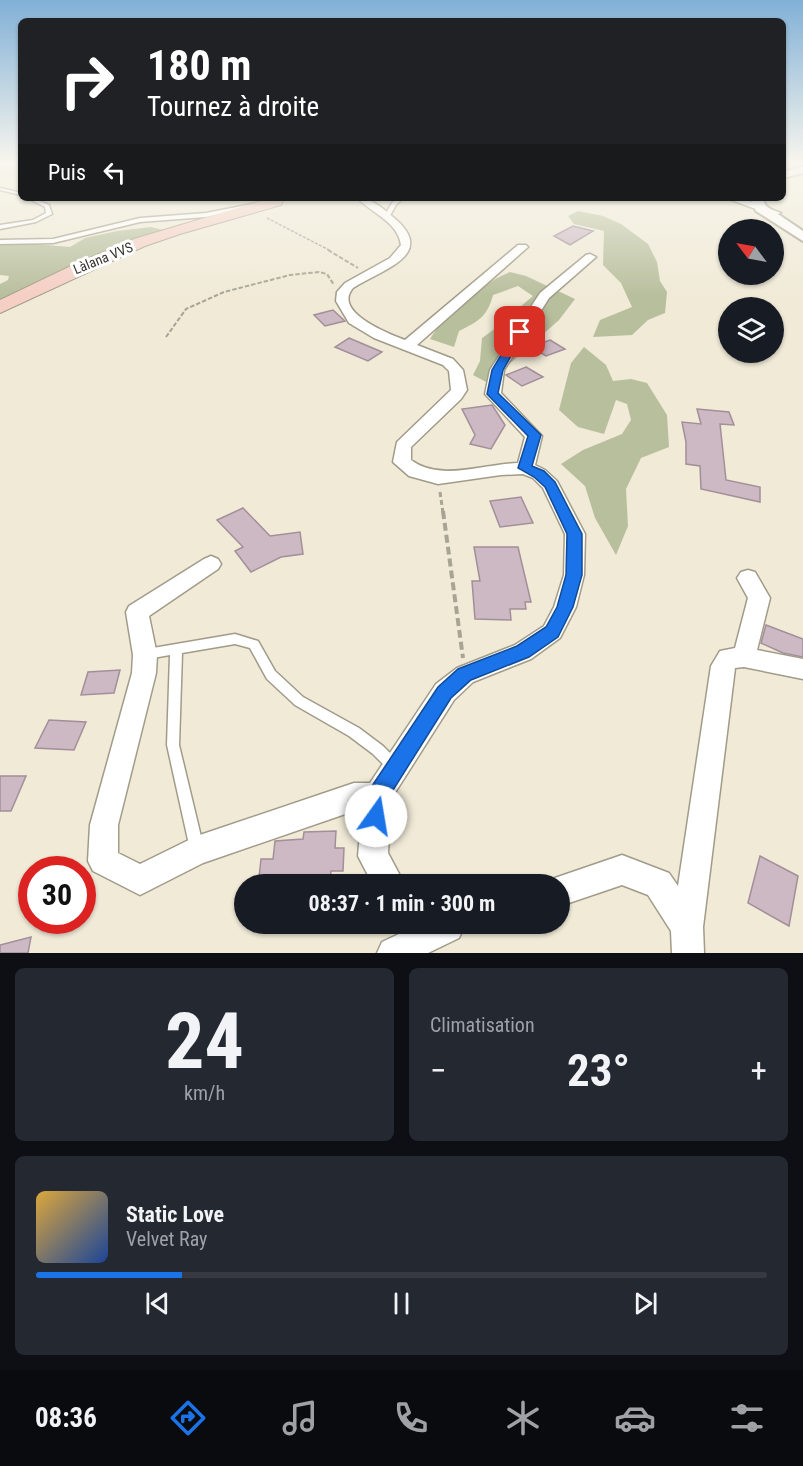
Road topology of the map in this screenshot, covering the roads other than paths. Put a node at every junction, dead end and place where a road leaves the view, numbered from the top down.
1 (48, 207) edge
2 (235, 207) edge
3 (260, 207) edge
4 (373, 207) edge
5 (392, 207) edge
6 (765, 207) edge
7 (767, 207) edge
8 (386, 218) junction
9 (0, 227) edge
10 (803, 231) edge
11 (803, 237) edge
12 (0, 242) edge
13 (522, 247) dead end
14 (590, 257) dead end
15 (0, 307) edge
16 (407, 346) junction
17 (525, 468) junction
18 (211, 564) dead end
19 (748, 578) dead end
20 (176, 649) junction
21 (145, 655) junction
22 (744, 657) junction
23 (803, 669) edge
24 (396, 768) junction
25 (377, 796) junction
26 (197, 851) junction
27 (384, 874) edge
28 (570, 888) edge
29 (430, 934) edge
30 (687, 940) edge
31 (393, 953) edge

1 - 9 lane
2 - 12 lane
3 - 15 main road, Làlana VVS
4 - 8 street
5 - 8 lane
6 - 11 street
7 - 10 street
8 - 16 street
13 - 16 street
14 - 17 street
16 - 17 street
17 - 24 street
18 - 21 street
19 - 22 street
20 - 21 lane
20 - 24 lane
20 - 26 lane
21 - 26 street
22 - 23 street
22 - 30 street
24 - 25 street
25 - 26 street
25 - 27 street
28 - 30 street
29 - 31 street

